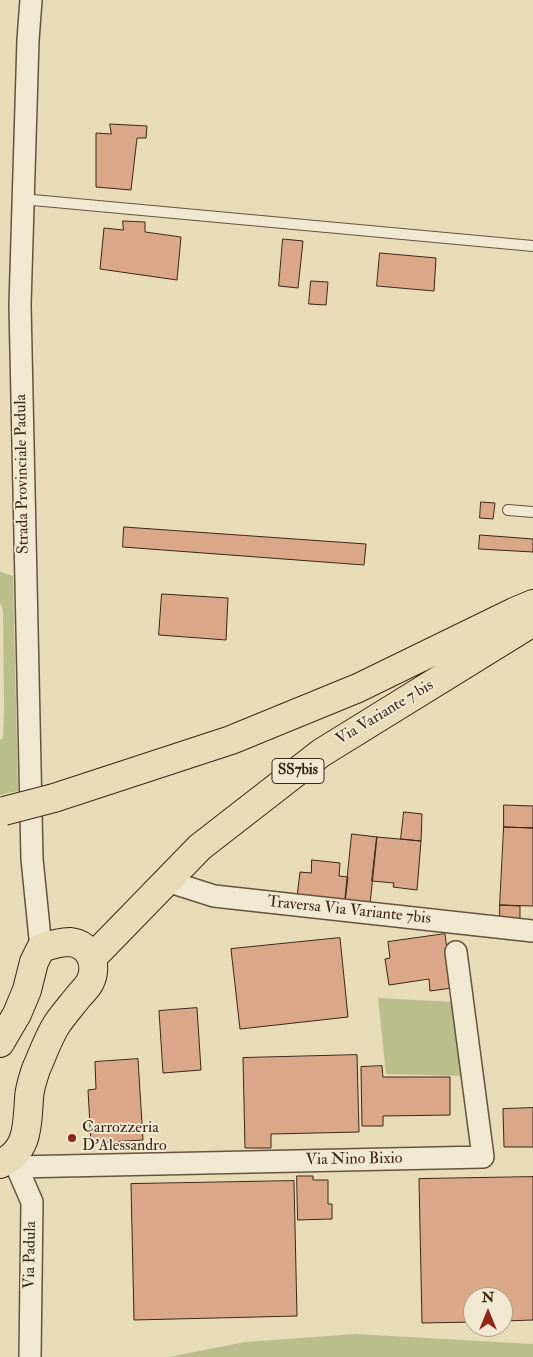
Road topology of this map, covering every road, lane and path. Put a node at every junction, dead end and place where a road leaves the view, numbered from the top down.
1 (31, 0) edge
2 (22, 199) junction
3 (533, 246) edge
4 (508, 510) dead end
5 (533, 512) edge
6 (533, 604) edge
7 (533, 622) edge
8 (2, 811) edge
9 (167, 881) junction
10 (533, 931) edge
11 (41, 948) junction
12 (456, 952) dead end
13 (92, 958) junction
14 (0, 1043) edge
15 (10, 1162) edge
16 (30, 1357) edge

1 - 2 street, Strada Provinciale Padula
2 - 3 lane
2 - 11 street, Strada Provinciale Padula
4 - 5 lane
6 - 8 main road, bridge
7 - 9 main road, Via Variante 7 bis / SS7bis
9 - 10 street, Traversa Via Variante 7bis
9 - 13 main road, Via Variante 7 bis / SS7bis
11 - 13 main road
11 - 14 main road
12 - 15 street, Via Nino Bixio
13 - 15 main road
15 - 16 street, Via Padula

